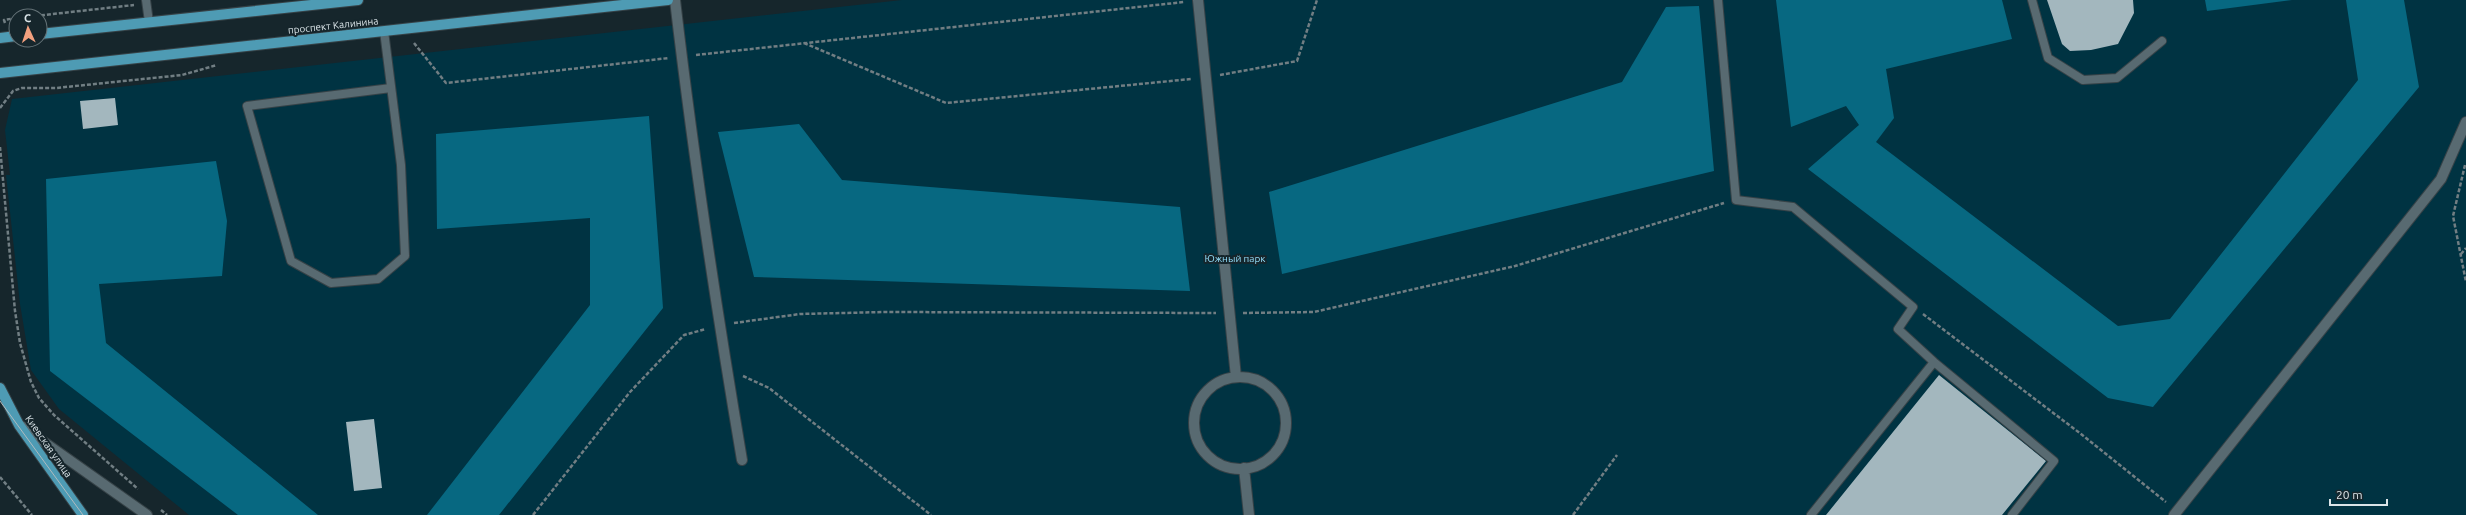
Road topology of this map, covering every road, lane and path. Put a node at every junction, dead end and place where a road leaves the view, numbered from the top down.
1 (358, 0) edge
2 (668, 0) edge
3 (675, 0) edge
4 (1198, 0) edge
5 (1317, 0) edge
6 (1718, 0) edge
7 (2032, 0) edge
8 (146, 2) edge
9 (601, 4) edge
10 (1169, 4) dead end
11 (48, 14) edge
12 (8, 19) edge
13 (4, 20) dead end
14 (149, 22) junction
15 (384, 32) junction
16 (48, 33) edge
17 (2162, 41) dead end
18 (414, 43) dead end
19 (804, 43) junction
20 (698, 54) dead end
21 (667, 58) dead end
22 (217, 65) dead end
23 (0, 72) edge
24 (1206, 78) junction
25 (12, 86) dead end
26 (391, 88) junction
27 (13, 91) junction
28 (0, 108) edge
29 (2466, 122) edge
30 (0, 147) edge
31 (2466, 158) edge
32 (1736, 200) junction
33 (2466, 248) edge
34 (2461, 255) junction
35 (2466, 282) edge
36 (1913, 308) junction
37 (1230, 313) junction
38 (719, 325) junction
39 (1934, 362) junction
40 (726, 368) junction
41 (1236, 377) junction
42 (0, 388) edge
43 (19, 425) junction
44 (1617, 455) dead end
45 (742, 460) dead end
46 (1244, 468) junction
47 (0, 477) edge
48 (140, 491) dead end
49 (156, 505) dead end
50 (2175, 513) edge
51 (32, 515) edge
52 (84, 515) edge
53 (147, 515) edge
54 (167, 515) edge
55 (533, 515) edge
56 (931, 515) edge
57 (1249, 515) edge
58 (1573, 515) edge
59 (1811, 515) edge
60 (2012, 515) edge

1 - 14 main road
2 - 9 main road, проспект Калинина
3 - 38 street
4 - 24 street
5 - 24 path
6 - 32 lane
7 - 17 lane
8 - 11 path
8 - 14 lane
9 - 15 main road, проспект Калинина
10 - 19 path
12 - 13 path
14 - 16 main road
15 - 23 main road, проспект Калинина
15 - 26 lane
18 - 21 path
19 - 20 path
19 - 24 path
22 - 27 path
24 - 37 street
25 - 27 path
26 - 26 lane
27 - 28 path
29 - 50 street
30 - 48 path
31 - 34 path
32 - 36 lane
32 - 37 path
33 - 34 path
34 - 35 path
36 - 39 lane
36 - 50 path
37 - 38 path
37 - 41 street
38 - 40 street
38 - 55 path
39 - 59 lane
39 - 60 lane
40 - 45 street
40 - 56 path
41 - 46 street
41 - 46 street
42 - 43 main road, Киевская улица
43 - 52 main road, Киевская улица
43 - 53 street
44 - 58 path
46 - 57 street
47 - 51 path
49 - 54 path

